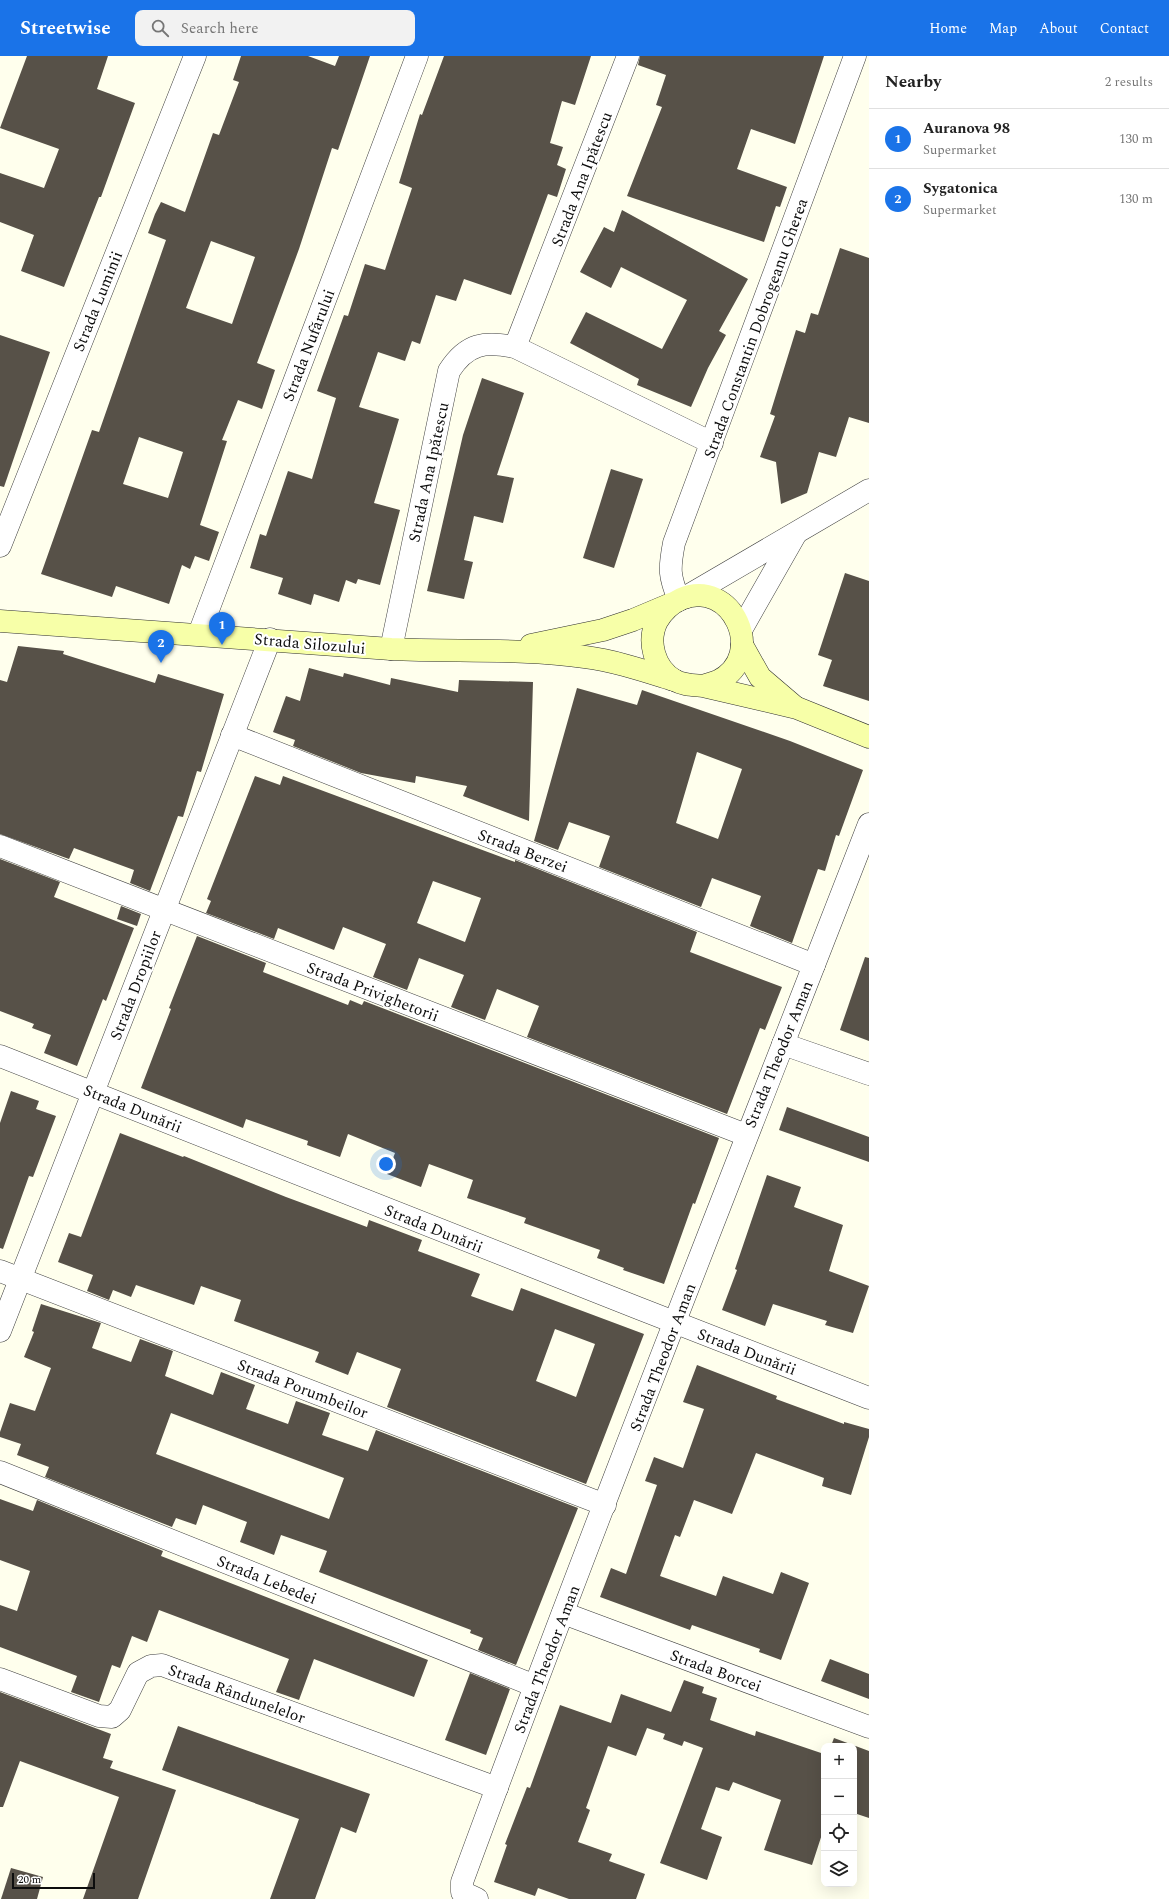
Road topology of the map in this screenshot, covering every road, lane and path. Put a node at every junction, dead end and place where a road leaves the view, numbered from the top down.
1 (195, 56) edge
2 (417, 56) edge
3 (628, 56) edge
4 (855, 56) edge
5 (516, 347) junction
6 (712, 443) junction
7 (869, 490) edge
8 (796, 534) junction
9 (0, 546) edge
10 (679, 600) junction
11 (0, 621) edge
12 (199, 634) junction
13 (742, 638) junction
14 (270, 639) junction
15 (391, 649) junction
16 (501, 650) junction
17 (674, 680) junction
18 (703, 686) junction
19 (796, 708) junction
20 (232, 735) junction
21 (869, 737) edge
22 (869, 824) edge
23 (0, 846) edge
24 (164, 911) junction
25 (814, 965) junction
26 (783, 1044) junction
27 (0, 1056) edge
28 (869, 1074) edge
29 (93, 1092) junction
30 (746, 1135) junction
31 (0, 1271) edge
32 (20, 1279) junction
33 (675, 1322) junction
34 (0, 1331) edge
35 (869, 1398) edge
36 (0, 1472) edge
37 (605, 1505) junction
38 (563, 1613) junction
39 (0, 1679) edge
40 (535, 1686) junction
41 (869, 1726) edge
42 (496, 1788) junction
43 (470, 1895) edge

1 - 9 street, Strada Luminii
2 - 12 street, Strada Nufărului
3 - 5 street, Strada Ana Ipătescu
4 - 6 street, Strada Constantin Dobrogeanu Gherea
5 - 6 street, Strada Ana Ipătescu
5 - 15 street, Strada Ana Ipătescu
6 - 10 street, Strada Constantin Dobrogeanu Gherea
7 - 8 street
8 - 10 street
8 - 13 street
10 - 13 main road, Strada Silozului
10 - 16 main road, Strada Silozului
10 - 17 main road, Strada Silozului
11 - 12 main road, Strada Silozului
12 - 14 main road, Strada Silozului
13 - 18 main road, Strada Silozului
13 - 19 main road, Strada Silozului
14 - 15 main road, Strada Silozului
14 - 20 street, Strada Dropiilor
15 - 16 main road, Strada Silozului
16 - 17 main road, Strada Silozului
17 - 18 main road, Strada Silozului
18 - 19 main road, Strada Silozului
19 - 21 main road, Strada Silozului
20 - 24 street, Strada Dropiilor
20 - 25 street, Strada Berzei
22 - 25 street, Strada Theodor Aman
23 - 24 street, Strada Privighetorii
24 - 29 street, Strada Dropiilor
24 - 30 street, Strada Privighetorii
25 - 26 street, Strada Theodor Aman
26 - 28 street
26 - 30 street, Strada Theodor Aman
27 - 29 street, Strada Dunării
29 - 32 street, Strada Dropiilor
29 - 33 street, Strada Dunării
30 - 33 street, Strada Theodor Aman
31 - 32 street, Strada Porumbeilor
32 - 34 street, Strada Dropiilor
32 - 37 street, Strada Porumbeilor
33 - 35 street, Strada Dunării
33 - 37 street, Strada Theodor Aman
36 - 40 street, Strada Lebedei
37 - 38 street, Strada Theodor Aman
38 - 40 street, Strada Theodor Aman
38 - 41 street, Strada Borcei
39 - 42 street, Strada Rândunelelor
40 - 42 street, Strada Theodor Aman
42 - 43 street, Strada Theodor Aman

